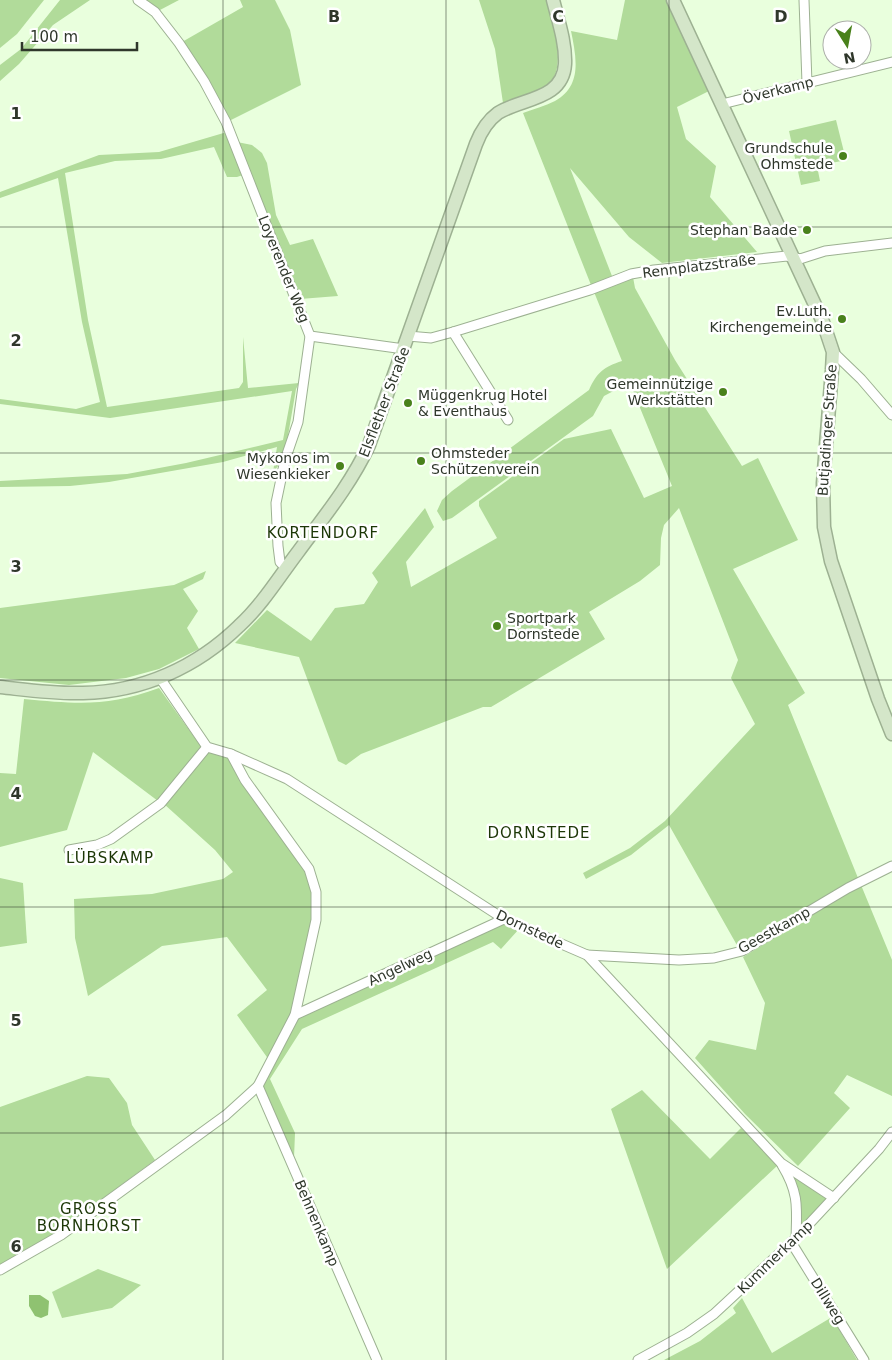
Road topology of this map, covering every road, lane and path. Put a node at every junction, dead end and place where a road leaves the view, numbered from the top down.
1 (138, 0) edge
2 (553, 0) edge
3 (673, 0) edge
4 (804, 0) edge
5 (892, 62) edge
6 (807, 83) junction
7 (722, 104) junction
8 (892, 243) edge
9 (793, 257) junction
10 (454, 332) junction
11 (310, 336) junction
12 (406, 342) junction
13 (833, 352) junction
14 (892, 415) edge
15 (508, 420) dead end
16 (286, 568) junction
17 (160, 678) junction
18 (0, 687) edge
19 (892, 734) edge
20 (207, 747) junction
21 (231, 754) junction
22 (69, 850) dead end
23 (892, 866) edge
24 (504, 919) junction
25 (587, 955) junction
26 (295, 1015) junction
27 (258, 1086) junction
28 (892, 1132) edge
29 (781, 1163) junction
30 (834, 1198) junction
31 (794, 1240) junction
32 (0, 1270) edge
33 (377, 1360) edge
34 (638, 1360) edge
35 (864, 1360) edge

1 - 11 street, Loyerender Weg
2 - 12 main road, Elsflether Straße
3 - 7 main road, Butjadinger Straße
4 - 6 street
5 - 6 street, Överkamp
6 - 7 street, Överkamp
7 - 9 main road, Butjadinger Straße
8 - 9 street, Rennplatzstraße
9 - 10 street, Rennplatzstraße
9 - 13 main road, Butjadinger Straße
10 - 12 street, Rennplatzstraße
10 - 15 street
11 - 12 street, Rennplatzstraße
11 - 16 street, Loyerender Weg
12 - 16 main road, Elsflether Straße
13 - 14 street
13 - 19 main road, Butjadinger Straße
16 - 17 main road, Elsflether Straße
17 - 18 main road, Elsflether Straße
17 - 20 street
20 - 21 street, Dornstede
20 - 22 street
21 - 24 street, Dornstede
21 - 26 street
23 - 25 street, Geestkamp
24 - 25 street, Dornstede
24 - 26 street, Angelweg
25 - 29 street, Dornstede
26 - 27 street
27 - 32 street
27 - 33 street, Behnenkamp
28 - 30 street, Kummerkamp
29 - 30 street, Dornstede
29 - 31 street, Dornstede
30 - 31 street, Kummerkamp
31 - 34 street, Kummerkamp
31 - 35 street, Dillweg

